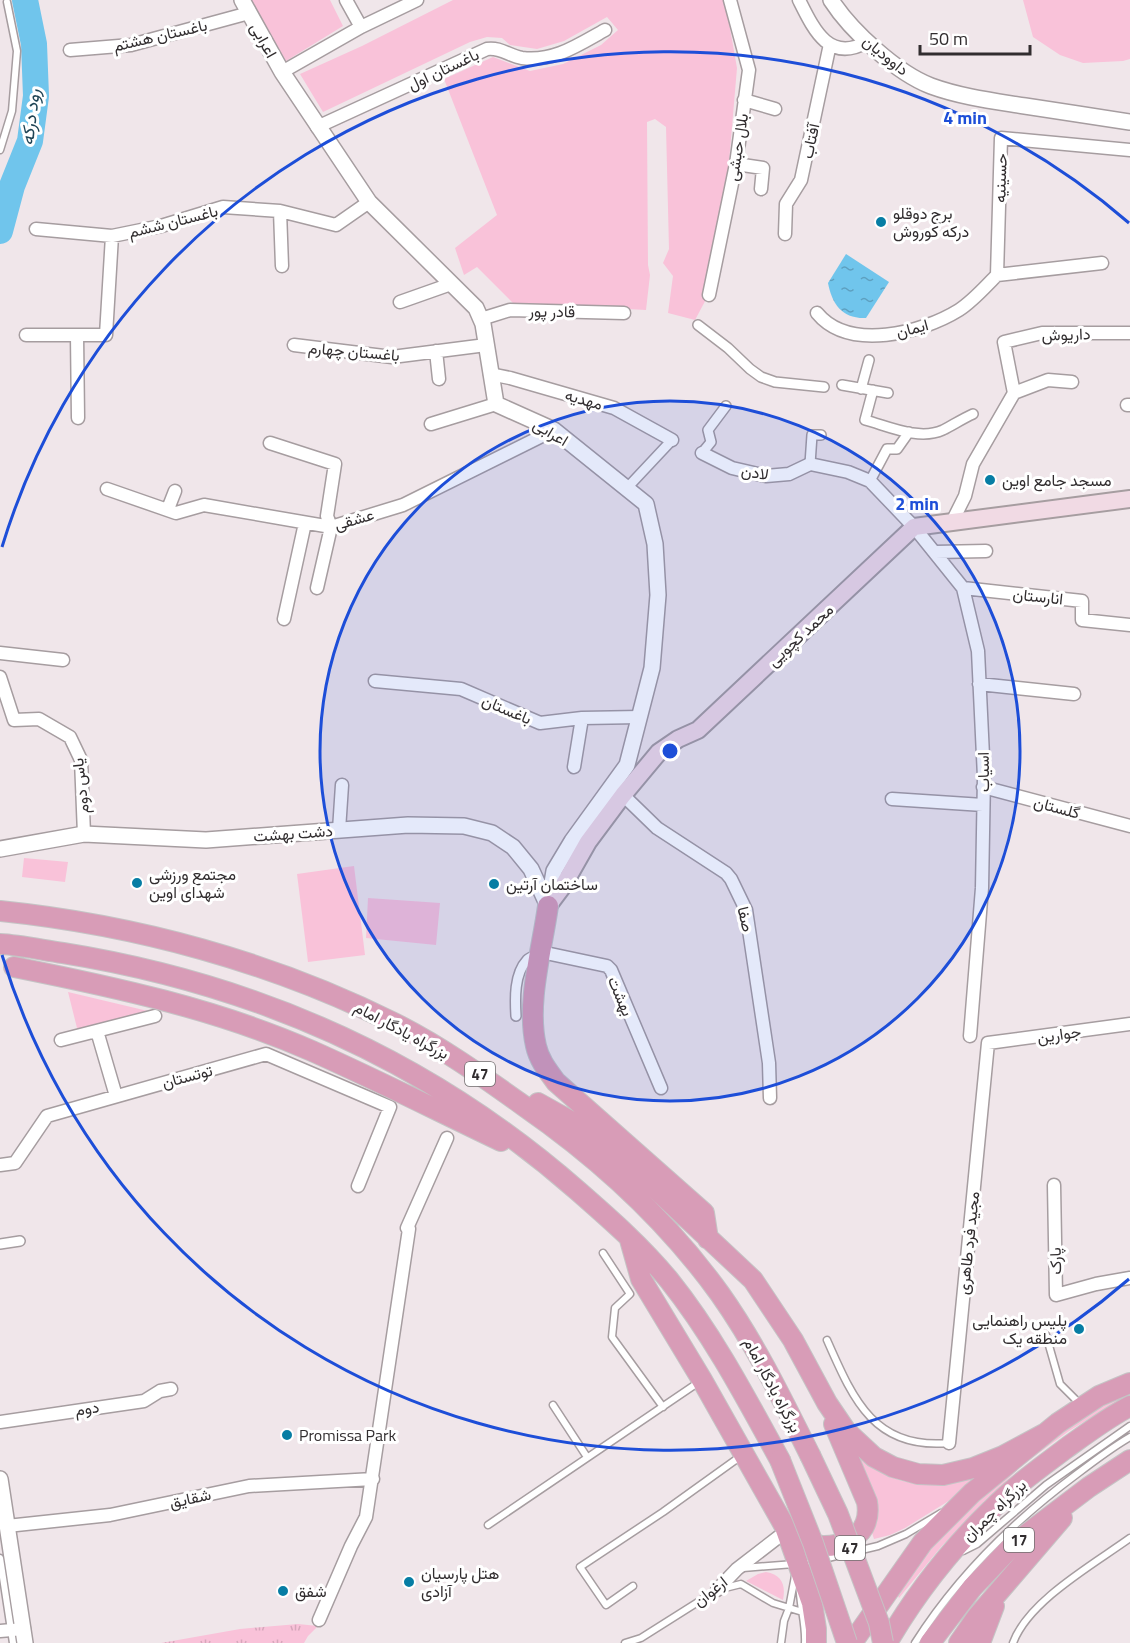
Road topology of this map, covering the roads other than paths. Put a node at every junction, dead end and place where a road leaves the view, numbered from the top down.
1 (346, 0) edge
2 (417, 0) edge
3 (730, 0) edge
4 (799, 0) edge
5 (831, 0) edge
6 (7, 2) dead end
7 (245, 7) edge
8 (361, 27) junction
9 (605, 30) dead end
10 (867, 42) junction
11 (830, 44) junction
12 (70, 50) dead end
13 (282, 72) junction
14 (744, 100) junction
15 (775, 109) dead end
16 (1130, 122) edge
17 (317, 127) junction
18 (0, 150) edge
19 (1130, 150) edge
20 (736, 164) junction
21 (761, 189) dead end
22 (369, 202) junction
23 (280, 211) junction
24 (36, 229) dead end
25 (785, 234) dead end
26 (112, 236) junction
27 (1102, 262) dead end
28 (282, 266) dead end
29 (997, 275) junction
30 (451, 284) junction
31 (709, 295) dead end
32 (400, 302) dead end
33 (624, 313) dead end
34 (817, 313) dead end
35 (481, 320) junction
36 (698, 325) dead end
37 (1129, 333) edge
38 (26, 335) dead end
39 (77, 335) junction
40 (294, 345) dead end
41 (486, 345) junction
42 (436, 351) junction
43 (869, 360) dead end
44 (490, 374) junction
45 (439, 379) dead end
46 (1072, 382) dead end
47 (842, 385) dead end
48 (824, 387) dead end
49 (861, 389) junction
50 (873, 390) junction
51 (888, 393) dead end
52 (1014, 393) junction
53 (496, 404) junction
54 (726, 406) dead end
55 (972, 414) dead end
56 (78, 418) dead end
57 (431, 424) dead end
58 (554, 430) junction
59 (909, 432) junction
60 (821, 435) dead end
61 (672, 440) joint
62 (270, 443) dead end
63 (702, 453) joint
64 (810, 464) junction
65 (870, 481) junction
66 (627, 488) junction
67 (107, 489) dead end
68 (175, 490) dead end
69 (1130, 499) edge
70 (168, 509) junction
71 (952, 522) junction
72 (305, 523) junction
73 (331, 527) junction
74 (914, 527) junction
75 (986, 551) dead end
76 (935, 552) junction
77 (317, 588) dead end
78 (963, 588) junction
79 (284, 619) dead end
80 (1130, 625) edge
81 (0, 653) edge
82 (63, 660) dead end
83 (0, 676) edge
84 (375, 681) dead end
85 (979, 684) junction
86 (1074, 694) dead end
87 (640, 717) junction
88 (582, 718) junction
89 (574, 767) dead end
90 (342, 785) dead end
91 (983, 787) junction
92 (623, 795) junction
93 (892, 799) dead end
94 (983, 805) junction
95 (1130, 826) edge
96 (339, 830) junction
97 (84, 834) junction
98 (0, 849) edge
99 (548, 906) junction
100 (0, 910) edge
101 (0, 944) edge
102 (542, 952) junction
103 (5, 968) edge
104 (155, 1016) dead end
105 (516, 1016) dead end
106 (1130, 1024) edge
107 (97, 1031) junction
108 (970, 1036) dead end
109 (61, 1040) dead end
110 (988, 1043) joint
111 (660, 1088) dead end
112 (504, 1092) junction
113 (116, 1096) junction
114 (770, 1098) dead end
115 (447, 1138) dead end
116 (545, 1162) junction
117 (0, 1165) edge
118 (1054, 1185) dead end
119 (358, 1186) dead end
120 (628, 1235) junction
121 (708, 1239) junction
122 (20, 1241) dead end
123 (0, 1244) edge
124 (603, 1253) dead end
125 (1130, 1278) edge
126 (1046, 1335) dead end
127 (827, 1340) dead end
128 (702, 1380) junction
129 (1130, 1383) edge
130 (171, 1389) dead end
131 (826, 1403) junction
132 (553, 1405) dead end
133 (1130, 1406) edge
134 (663, 1407) junction
135 (1083, 1407) junction
136 (0, 1422) edge
137 (1130, 1426) edge
138 (1044, 1434) junction
139 (1130, 1437) edge
140 (949, 1443) joint
141 (745, 1454) junction
142 (587, 1457) junction
143 (1130, 1460) edge
144 (0, 1479) edge
145 (373, 1479) junction
146 (1089, 1487) junction
147 (972, 1493) junction
148 (488, 1525) dead end
149 (8, 1526) junction
150 (785, 1527) junction
151 (1130, 1538) edge
152 (0, 1540) edge
153 (0, 1558) edge
154 (947, 1559) junction
155 (798, 1563) junction
156 (737, 1569) junction
157 (1004, 1584) junction
158 (633, 1586) dead end
159 (717, 1590) junction
160 (789, 1608) junction
161 (808, 1614) junction
162 (319, 1620) dead end
163 (16, 1637) edge
164 (625, 1643) edge
165 (781, 1643) edge
166 (805, 1643) edge
167 (816, 1643) edge
168 (848, 1643) edge
169 (852, 1643) edge
170 (886, 1643) edge
171 (915, 1643) edge
172 (930, 1643) edge
173 (959, 1643) edge
174 (980, 1643) edge
175 (1012, 1643) edge

1 - 8 street
2 - 8 street
3 - 14 street, بلال حبشی
4 - 11 street
5 - 10 street, داوودیان
6 - 18 lane
7 - 12 street, باغستان هشتم
7 - 13 street, اعرابی
8 - 13 street
9 - 17 street, باغستان اول
10 - 11 street
10 - 16 street, داوودیان
11 - 25 street, آفتاب
13 - 17 street, اعرابی
14 - 15 street
14 - 20 street, بلال حبشی
17 - 22 street, اعرابی
19 - 29 street, حسینیه
20 - 21 street
20 - 31 street, بلال حبشی
22 - 23 street, باغستان ششم
22 - 30 street, اعرابی
23 - 26 street, باغستان ششم
23 - 28 street
24 - 26 street, باغستان ششم
26 - 39 street, باغستان ششم
27 - 29 street
29 - 34 street, ایمان
30 - 32 street
30 - 35 street, اعرابی
33 - 35 street, قادر پور
35 - 41 street, اعرابی
36 - 48 street
37 - 52 street, داریوش
38 - 39 street, باغستان ششم
39 - 56 street
40 - 42 street, باغستان چهارم
41 - 42 street, باغستان چهارم
41 - 44 street, اعرابی
42 - 45 street
43 - 49 street
44 - 53 street, اعرابی
44 - 61 street, مهدیه
46 - 52 street
47 - 49 street
49 - 50 street
50 - 51 street
50 - 59 street
52 - 71 street
53 - 57 street
53 - 58 street, اعرابی
54 - 63 street
55 - 59 street
58 - 66 street, اعرابی
58 - 73 street, عشقی
59 - 65 street
60 - 64 street
61 - 66 street
62 - 73 street
63 - 64 street, لادن
64 - 65 street
65 - 74 street
66 - 87 street, اعرابی
67 - 70 street, عشقی
68 - 70 street
69 - 71 main road
70 - 72 street, عشقی
71 - 74 main road
72 - 73 street, عشقی
72 - 79 street
73 - 77 street
74 - 76 street, اسیاب
74 - 92 main road, محمد کچویی
75 - 76 street
76 - 78 street, اسیاب
78 - 80 street, انارستان
78 - 85 street, اسیاب
81 - 82 street
83 - 97 street, یاس دوم
84 - 88 street, باغستان
85 - 86 street
85 - 91 street, اسیاب
87 - 88 street, باغستان
87 - 99 street, اعرابی
88 - 89 street
90 - 96 street
91 - 94 street, اسیاب
91 - 95 street, گلستان
92 - 99 main road, محمد کچویی
92 - 114 street, صفا
93 - 94 street
94 - 108 street, اسیاب
96 - 97 street, دشت بهشت
96 - 99 street, دشت بهشت
97 - 98 street, دشت بهشت
99 - 102 highway
100 - 112 highway, بزرگراه یادگار امام / 47
101 - 116 highway, بزرگراه یادگار امام / 47
102 - 105 street
102 - 111 street, بهشت
102 - 121 highway
103 - 116 highway
104 - 107 street
106 - 110 street, جوارین
107 - 109 street
107 - 113 street
110 - 140 street, مجید فرد طاهری
112 - 121 highway
112 - 170 highway, بزرگراه یادگار امام / 47, bridge
113 - 117 street, توتستان
113 - 119 street, توتستان
115 - 145 street
116 - 120 highway, بزرگراه یادگار امام / 47
118 - 125 street, پارک
120 - 128 highway
120 - 168 highway, بزرگراه یادگار امام / 47, bridge
121 - 131 highway
122 - 123 street
124 - 134 lane
126 - 135 lane
127 - 140 lane
128 - 134 lane
128 - 141 highway
129 - 135 highway
130 - 136 street, دوم
131 - 138 highway
131 - 150 highway
132 - 142 lane
133 - 154 highway, بزرگراه چمران / 17
134 - 142 lane
135 - 138 highway
137 - 154 lane
138 - 147 highway
139 - 171 lane
141 - 150 highway
141 - 158 lane
142 - 148 lane
143 - 146 highway, 17
144 - 149 street
145 - 149 street, شقایق
145 - 162 street
146 - 157 highway
146 - 172 highway, 17
147 - 155 lane
147 - 169 highway
149 - 152 lane
149 - 163 street
150 - 155 highway
150 - 156 street, ارغوان
151 - 175 lane
153 - 163 lane
154 - 170 highway, بزرگراه چمران / 17
155 - 156 lane
155 - 160 lane
155 - 161 highway
156 - 159 street, ارغوان
157 - 173 highway
157 - 174 highway
159 - 160 lane
159 - 164 lane, ارغوان
160 - 161 lane
160 - 165 lane
161 - 166 lane
161 - 167 highway

